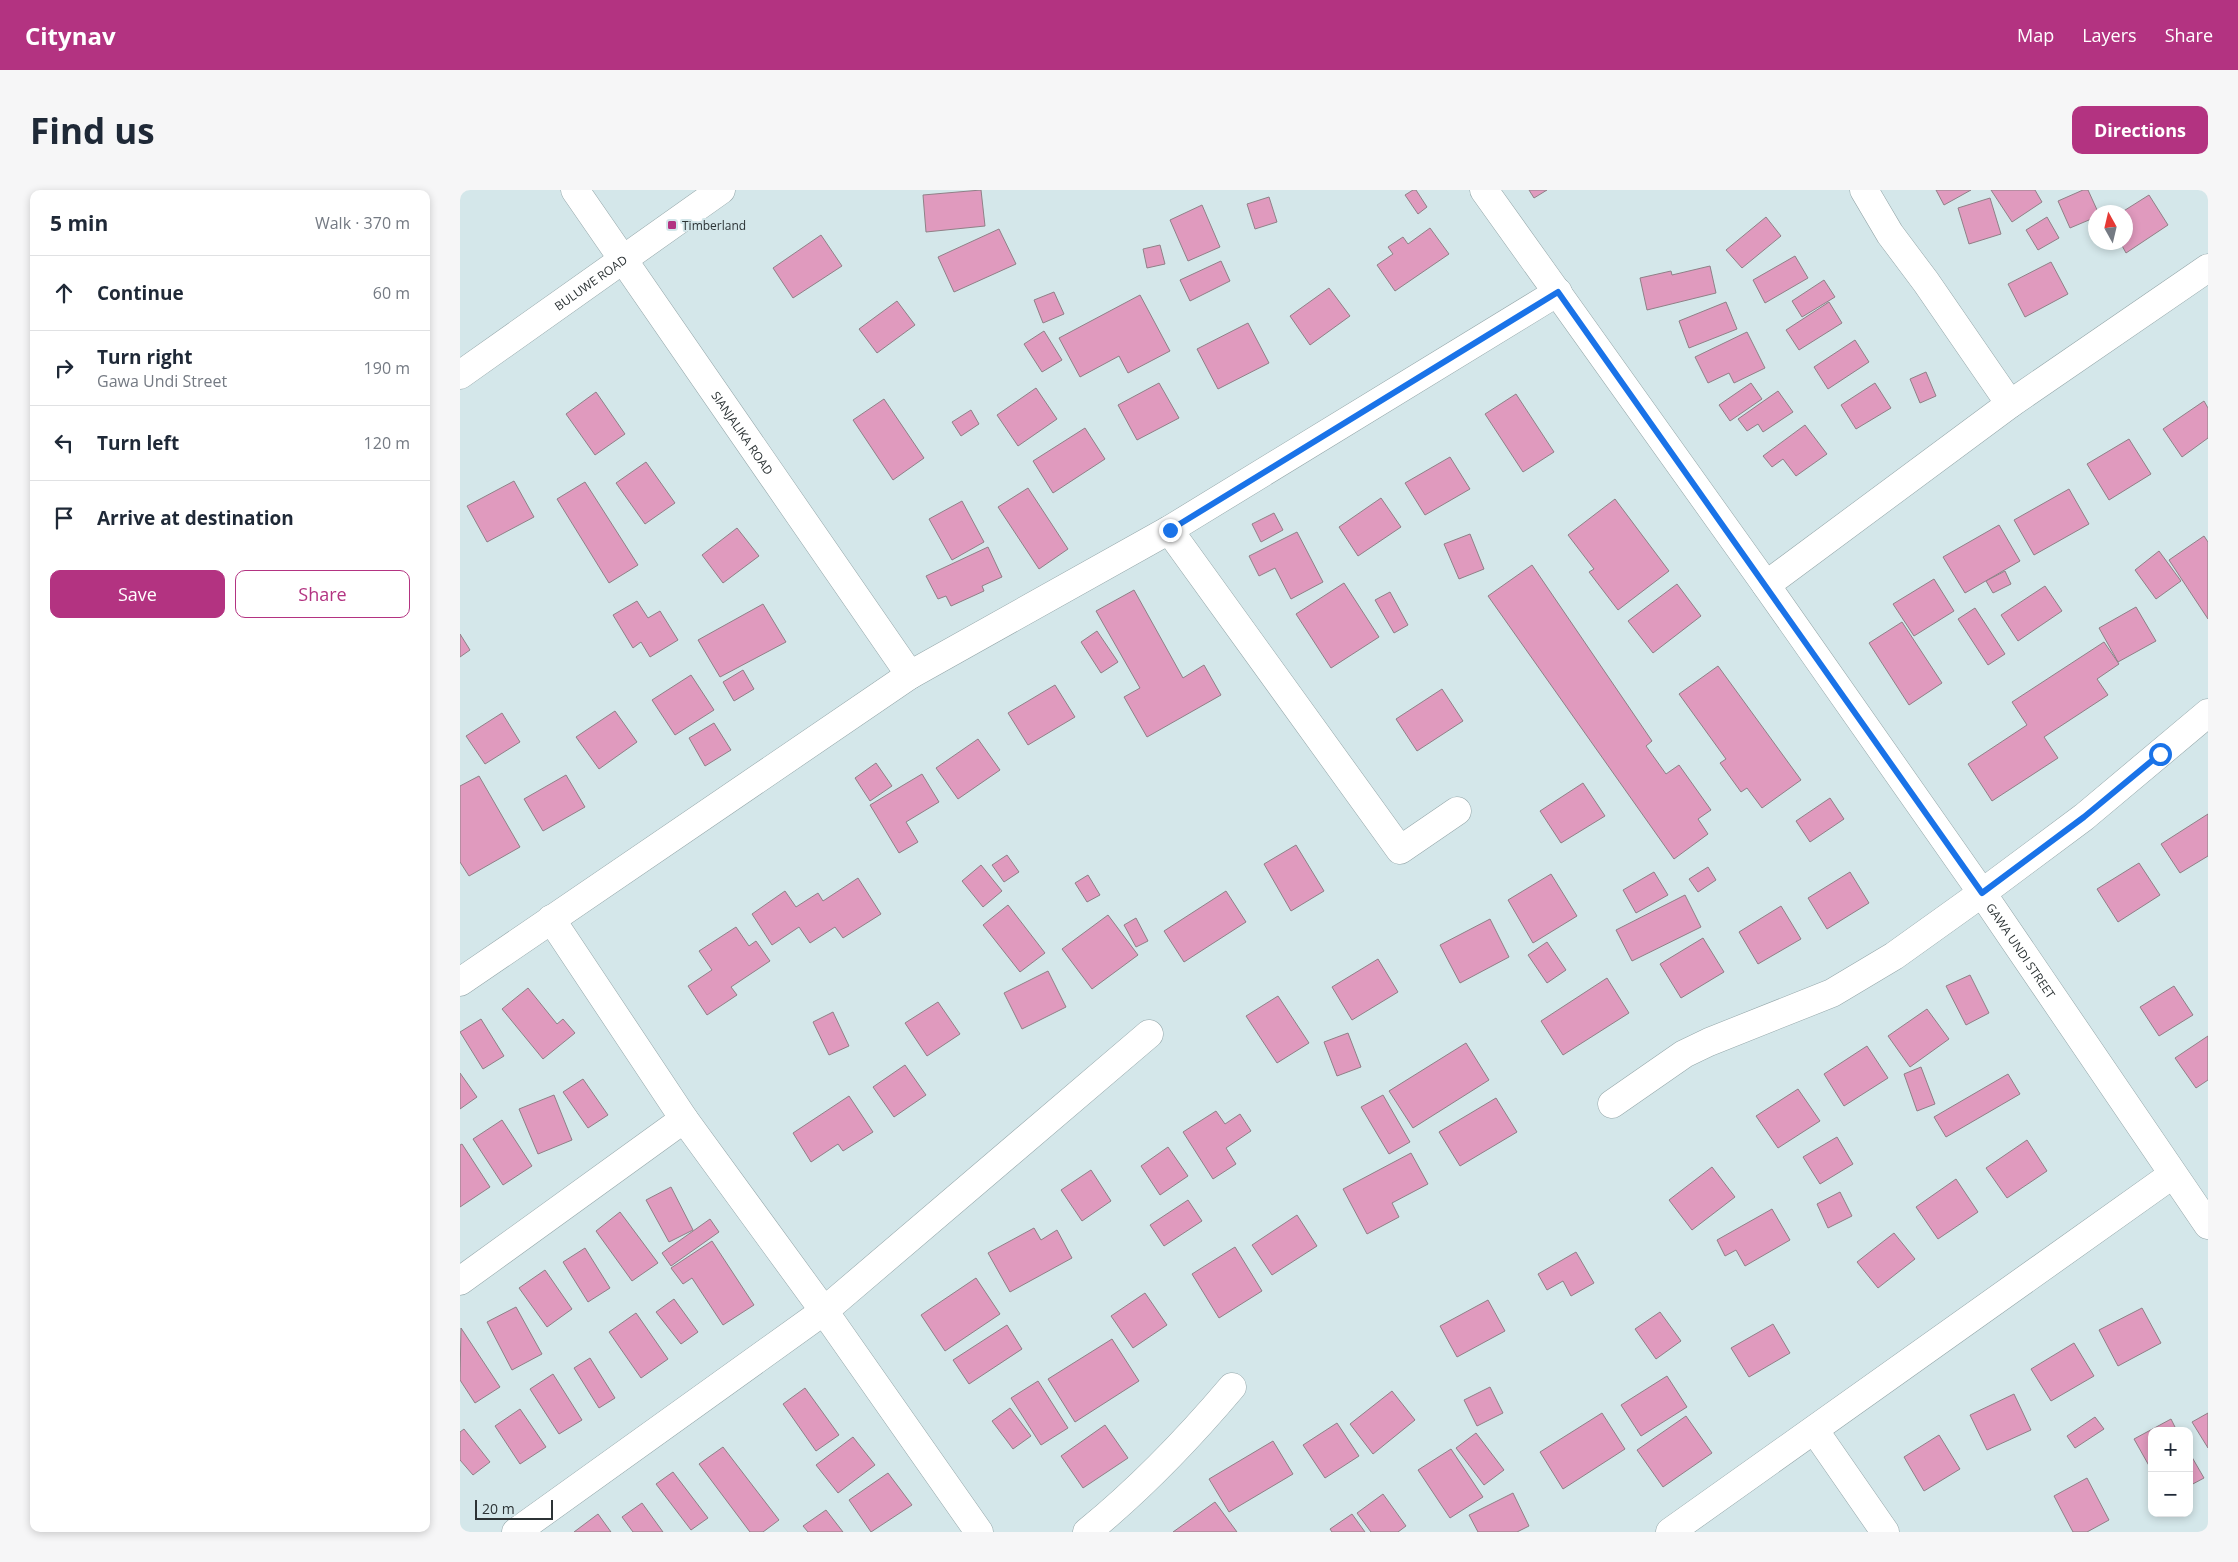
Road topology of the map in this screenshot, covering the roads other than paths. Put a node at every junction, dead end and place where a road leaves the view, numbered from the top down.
1 (575, 190) edge
2 (721, 190) edge
3 (1484, 190) edge
4 (1864, 190) edge
5 (624, 259) junction
6 (2208, 268) edge
7 (1558, 292) junction
8 (460, 375) edge
9 (2010, 404) junction
10 (1170, 530) junction
11 (1766, 585) junction
12 (910, 675) junction
13 (2208, 713) edge
14 (1457, 810) dead end
15 (1982, 893) junction
16 (551, 919) junction
17 (460, 982) edge
18 (1149, 1034) dead end
19 (1612, 1104) dead end
20 (684, 1119) junction
21 (2172, 1175) junction
22 (2208, 1225) edge
23 (460, 1281) edge
24 (824, 1311) junction
25 (1232, 1387) dead end
26 (1815, 1431) junction
27 (516, 1532) edge
28 (979, 1532) edge
29 (1087, 1532) edge
30 (1670, 1532) edge
31 (1885, 1532) edge

1 - 5 street, SIANJALIKA ROAD
2 - 5 street, BULUWE ROAD
3 - 7 street, GAWA UNDI STREET
4 - 9 street
5 - 8 street, BULUWE ROAD
5 - 12 street, SIANJALIKA ROAD
6 - 9 street
7 - 10 street
7 - 11 street, GAWA UNDI STREET
9 - 11 street
10 - 12 street
10 - 14 street
11 - 15 street, GAWA UNDI STREET
12 - 16 street
13 - 15 street
15 - 19 street
15 - 21 street, GAWA UNDI STREET
16 - 17 street
16 - 20 street
18 - 24 street
20 - 23 street
20 - 24 street
21 - 22 street, GAWA UNDI STREET
21 - 26 street
24 - 27 street
24 - 28 street
25 - 29 street
26 - 30 street
26 - 31 street

